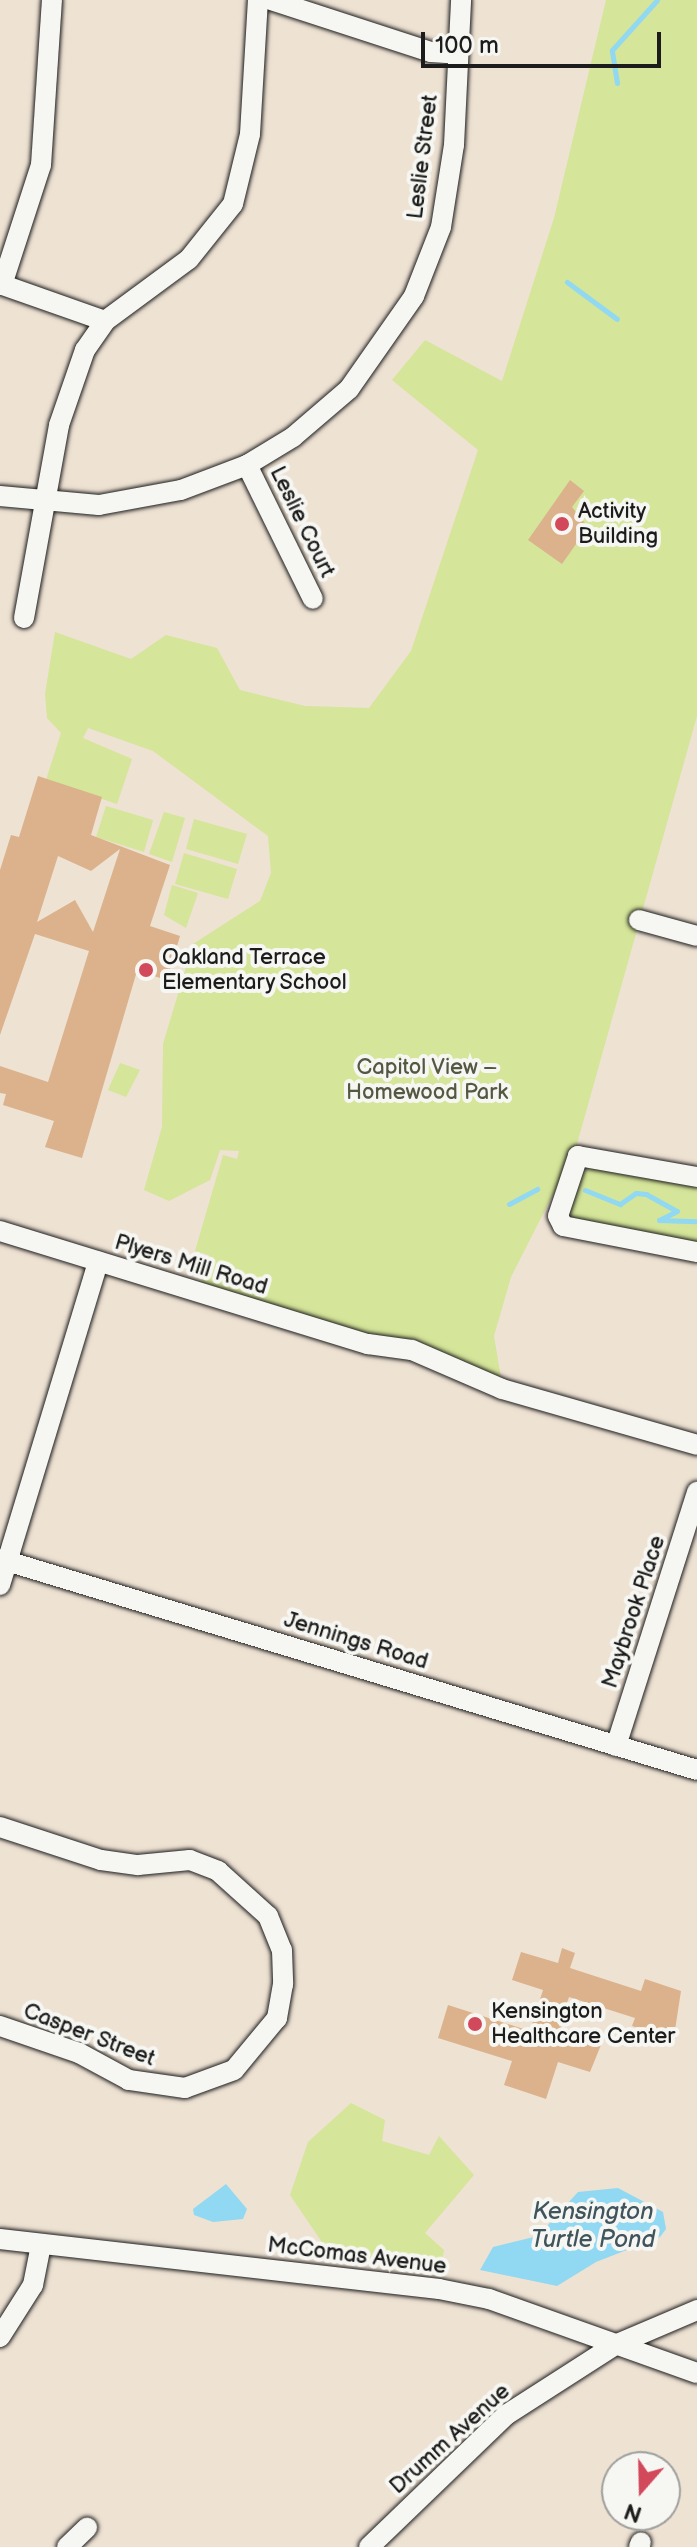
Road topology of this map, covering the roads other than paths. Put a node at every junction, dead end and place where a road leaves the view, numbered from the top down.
1 (52, 0) edge
2 (258, 0) edge
3 (271, 0) edge
4 (461, 0) edge
5 (458, 54) junction
6 (1, 284) edge
7 (105, 321) junction
8 (247, 465) junction
9 (0, 496) edge
10 (43, 503) junction
11 (313, 599) dead end
12 (24, 618) dead end
13 (639, 920) dead end
14 (697, 936) edge
15 (697, 1177) edge
16 (0, 1231) edge
17 (697, 1252) edge
18 (98, 1262) junction
19 (697, 1445) edge
20 (697, 1492) edge
21 (4, 1560) edge
22 (0, 1585) edge
23 (616, 1746) junction
24 (697, 1770) edge
25 (0, 1827) edge
26 (0, 2026) edge
27 (0, 2239) edge
28 (41, 2245) junction
29 (697, 2310) edge
30 (0, 2337) edge
31 (615, 2345) junction
32 (697, 2373) edge
33 (87, 2528) dead end
34 (67, 2547) edge
35 (369, 2547) edge

1 - 6 street
2 - 7 street
3 - 5 street
4 - 5 street, Leslie Street
5 - 8 street, Leslie Street
6 - 7 street
7 - 10 street
8 - 10 street, Leslie Street
8 - 11 street, Leslie Court
9 - 10 street, Leslie Street
10 - 12 street
13 - 14 street
15 - 17 street
16 - 18 street, Plyers Mill Road
18 - 19 street, Plyers Mill Road
18 - 21 street
20 - 23 street, Maybrook Place
21 - 22 street
21 - 23 street, Jennings Road
23 - 24 street, Jennings Road
25 - 26 street, Casper Street
27 - 28 street, McComas Avenue
28 - 30 street
28 - 31 street, McComas Avenue
29 - 31 street, Drumm Avenue
31 - 32 street, McComas Avenue
31 - 35 street, Drumm Avenue
33 - 34 street

